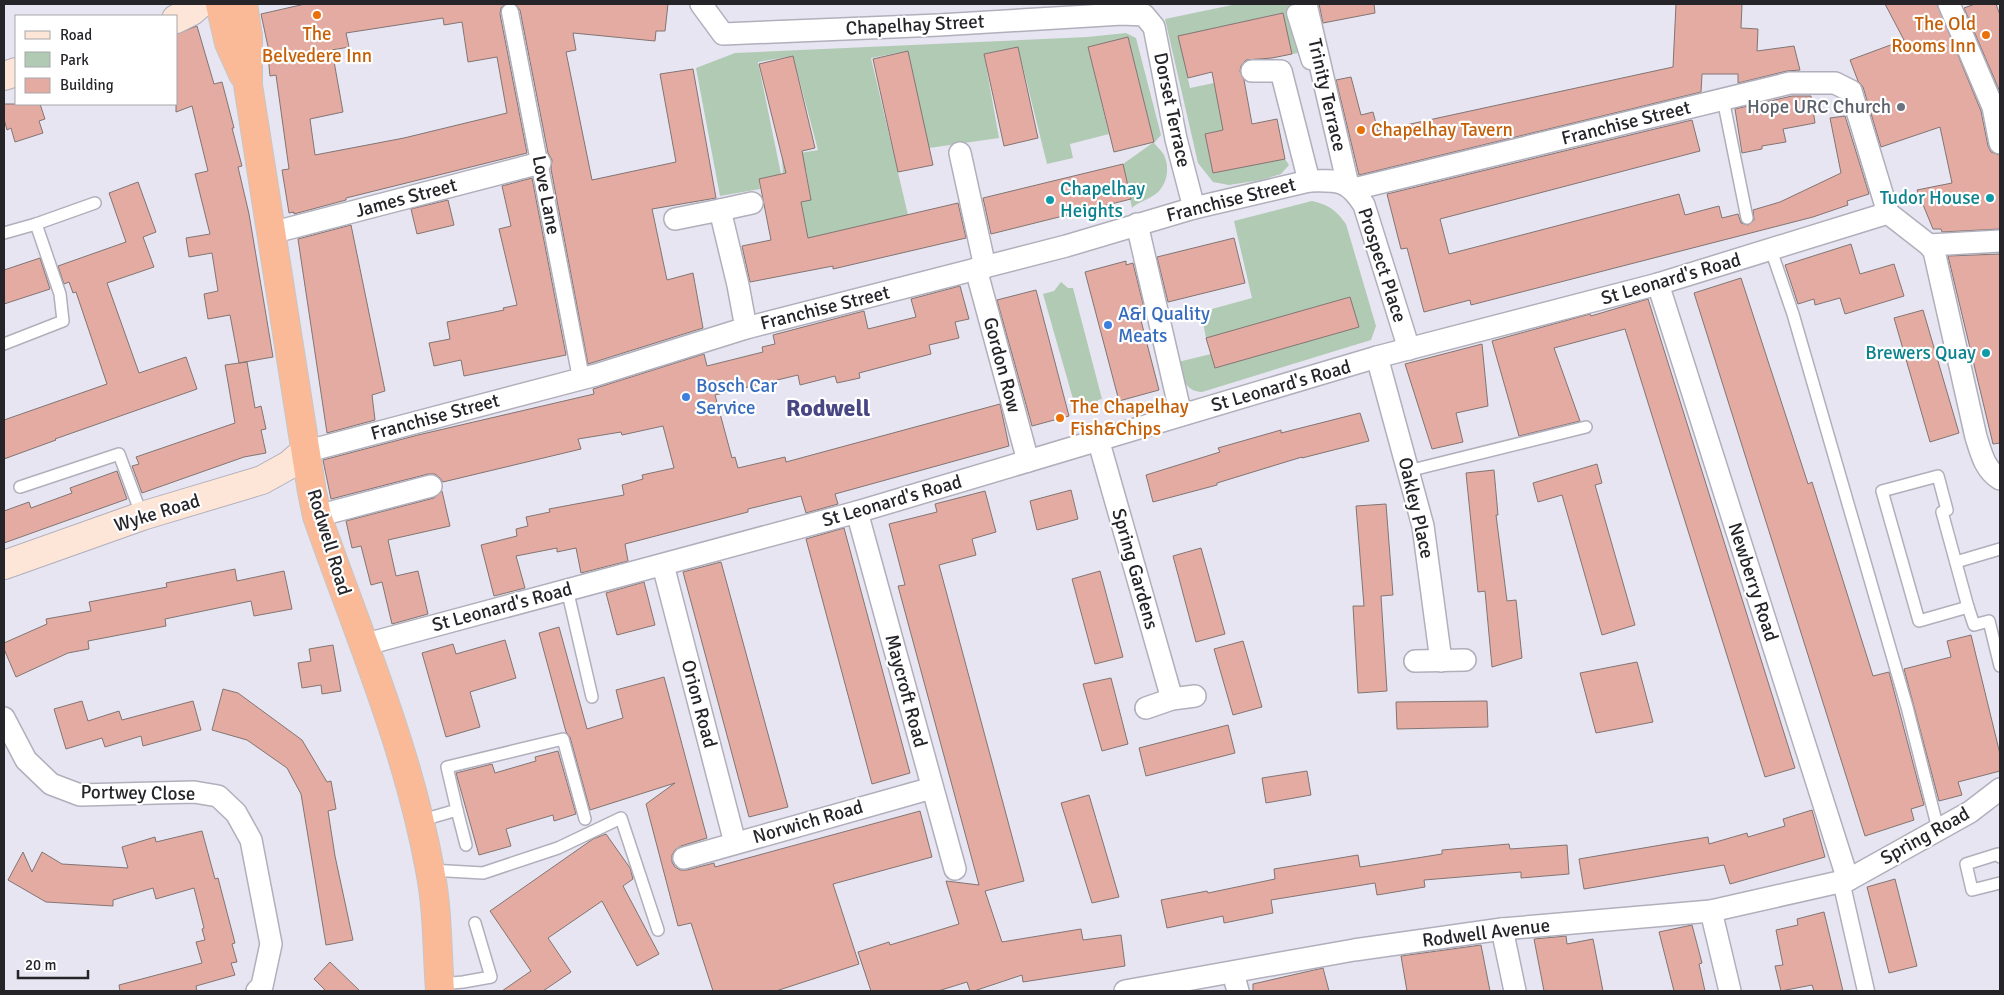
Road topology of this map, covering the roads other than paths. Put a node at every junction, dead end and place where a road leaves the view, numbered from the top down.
1 (200, 4) edge
2 (220, 4) edge
3 (243, 4) edge
4 (701, 4) edge
5 (1949, 4) edge
6 (1301, 8) edge
7 (510, 12) dead end
8 (1144, 16) joint
9 (178, 18) edge
10 (1252, 71) dead end
11 (248, 84) junction
12 (1723, 99) junction
13 (2000, 143) edge
14 (960, 153) dead end
15 (540, 163) junction
16 (1309, 181) junction
17 (1351, 187) junction
18 (752, 202) dead end
19 (95, 203) dead end
20 (1194, 208) junction
21 (720, 210) junction
22 (1888, 213) junction
23 (1747, 218) dead end
24 (675, 219) dead end
25 (36, 224) junction
26 (1138, 224) junction
27 (4, 233) edge
28 (271, 233) junction
29 (2000, 241) edge
30 (1929, 245) junction
31 (1771, 250) junction
32 (981, 268) junction
33 (1658, 284) junction
34 (746, 328) junction
35 (4, 344) edge
36 (1409, 349) junction
37 (1377, 358) junction
38 (581, 378) junction
39 (1181, 415) junction
40 (1586, 426) dead end
41 (1098, 439) junction
42 (304, 452) junction
43 (1028, 461) junction
44 (1408, 471) junction
45 (2000, 479) edge
46 (432, 486) dead end
47 (20, 487) dead end
48 (857, 512) junction
49 (142, 516) junction
50 (317, 516) junction
51 (2000, 549) edge
52 (1956, 562) junction
53 (4, 565) edge
54 (663, 565) junction
55 (567, 589) junction
56 (1968, 607) junction
57 (363, 645) junction
58 (1465, 660) dead end
59 (1415, 661) dead end
60 (1441, 661) junction
61 (2000, 666) edge
62 (1195, 696) dead end
63 (592, 697) dead end
64 (1172, 699) junction
65 (1146, 708) dead end
66 (4, 718) edge
67 (932, 788) junction
68 (2000, 789) edge
69 (457, 810) junction
70 (585, 819) dead end
71 (419, 821) junction
72 (1938, 830) junction
73 (735, 843) junction
74 (466, 845) dead end
75 (2000, 857) edge
76 (684, 858) dead end
77 (955, 869) dead end
78 (430, 870) junction
79 (1844, 880) junction
80 (2000, 883) edge
81 (1711, 911) junction
82 (475, 923) dead end
83 (1502, 929) junction
84 (658, 930) dead end
85 (1235, 982) edge
86 (439, 988) edge
87 (257, 991) edge
88 (1125, 991) edge
89 (1515, 991) edge
90 (1730, 991) edge
91 (1866, 991) edge

1 - 9 main road
2 - 11 highway, Rodwell Road
3 - 11 highway, Rodwell Road
4 - 8 street, Chapelhay Street
5 - 13 street
6 - 17 street, Trinity Terrace
7 - 15 street, Love Lane
8 - 20 street, Dorset Terrace
10 - 16 street
11 - 28 highway, Rodwell Road
12 - 17 street, Franchise Street
12 - 22 street, Franchise Street
12 - 23 lane
14 - 32 street, Gordon Row
15 - 28 street, James Street
15 - 38 street, Love Lane
16 - 17 street, Franchise Street
16 - 20 street, Franchise Street
17 - 36 street, Prospect Place
18 - 21 street
19 - 25 lane
20 - 26 street, Franchise Street
21 - 24 street
21 - 34 street
22 - 30 street
22 - 31 street, St Leonard's Road
25 - 27 lane
25 - 35 lane
26 - 32 street, Franchise Street
26 - 39 street
28 - 42 highway, Rodwell Road
29 - 30 street
30 - 45 street
31 - 33 street, St Leonard's Road
31 - 72 lane
32 - 34 street, Franchise Street
32 - 43 street, Gordon Row
33 - 36 street, St Leonard's Road
33 - 79 street, Newberry Road
34 - 38 street, Franchise Street
36 - 37 street, St Leonard's Road
37 - 39 street, St Leonard's Road
37 - 44 street, Oakley Place
38 - 42 street, Franchise Street
39 - 41 street, St Leonard's Road
40 - 44 lane
41 - 43 street, St Leonard's Road
41 - 64 street, Spring Gardens
42 - 49 main road, Wyke Road
42 - 50 highway, Rodwell Road
43 - 48 street, St Leonard's Road
44 - 60 street, Oakley Place
46 - 50 street
47 - 49 lane
48 - 54 street, St Leonard's Road
48 - 67 street, Maycroft Road
49 - 53 main road, Wyke Road
50 - 57 highway, Rodwell Road
51 - 52 lane
52 - 56 lane
52 - 56 lane
54 - 55 street, St Leonard's Road
54 - 73 street, Orion Road
55 - 57 street, St Leonard's Road
55 - 63 lane
56 - 61 lane
57 - 71 highway, Rodwell Road
58 - 60 street
59 - 60 street
62 - 64 street
64 - 65 street
66 - 87 street, Portwey Close
67 - 73 street, Norwich Road
67 - 77 street, Maycroft Road
68 - 72 street, Spring Road
69 - 70 lane
69 - 71 lane
69 - 74 lane
71 - 78 highway, Rodwell Road
72 - 79 street, Spring Road
73 - 76 street, Norwich Road
75 - 80 lane
78 - 84 lane
78 - 86 highway, Rodwell Road
79 - 81 street, Rodwell Avenue
79 - 91 street
81 - 83 street, Rodwell Avenue
81 - 90 street
82 - 86 lane
83 - 85 street, Rodwell Avenue
83 - 89 street
85 - 88 street, Rodwell Avenue

